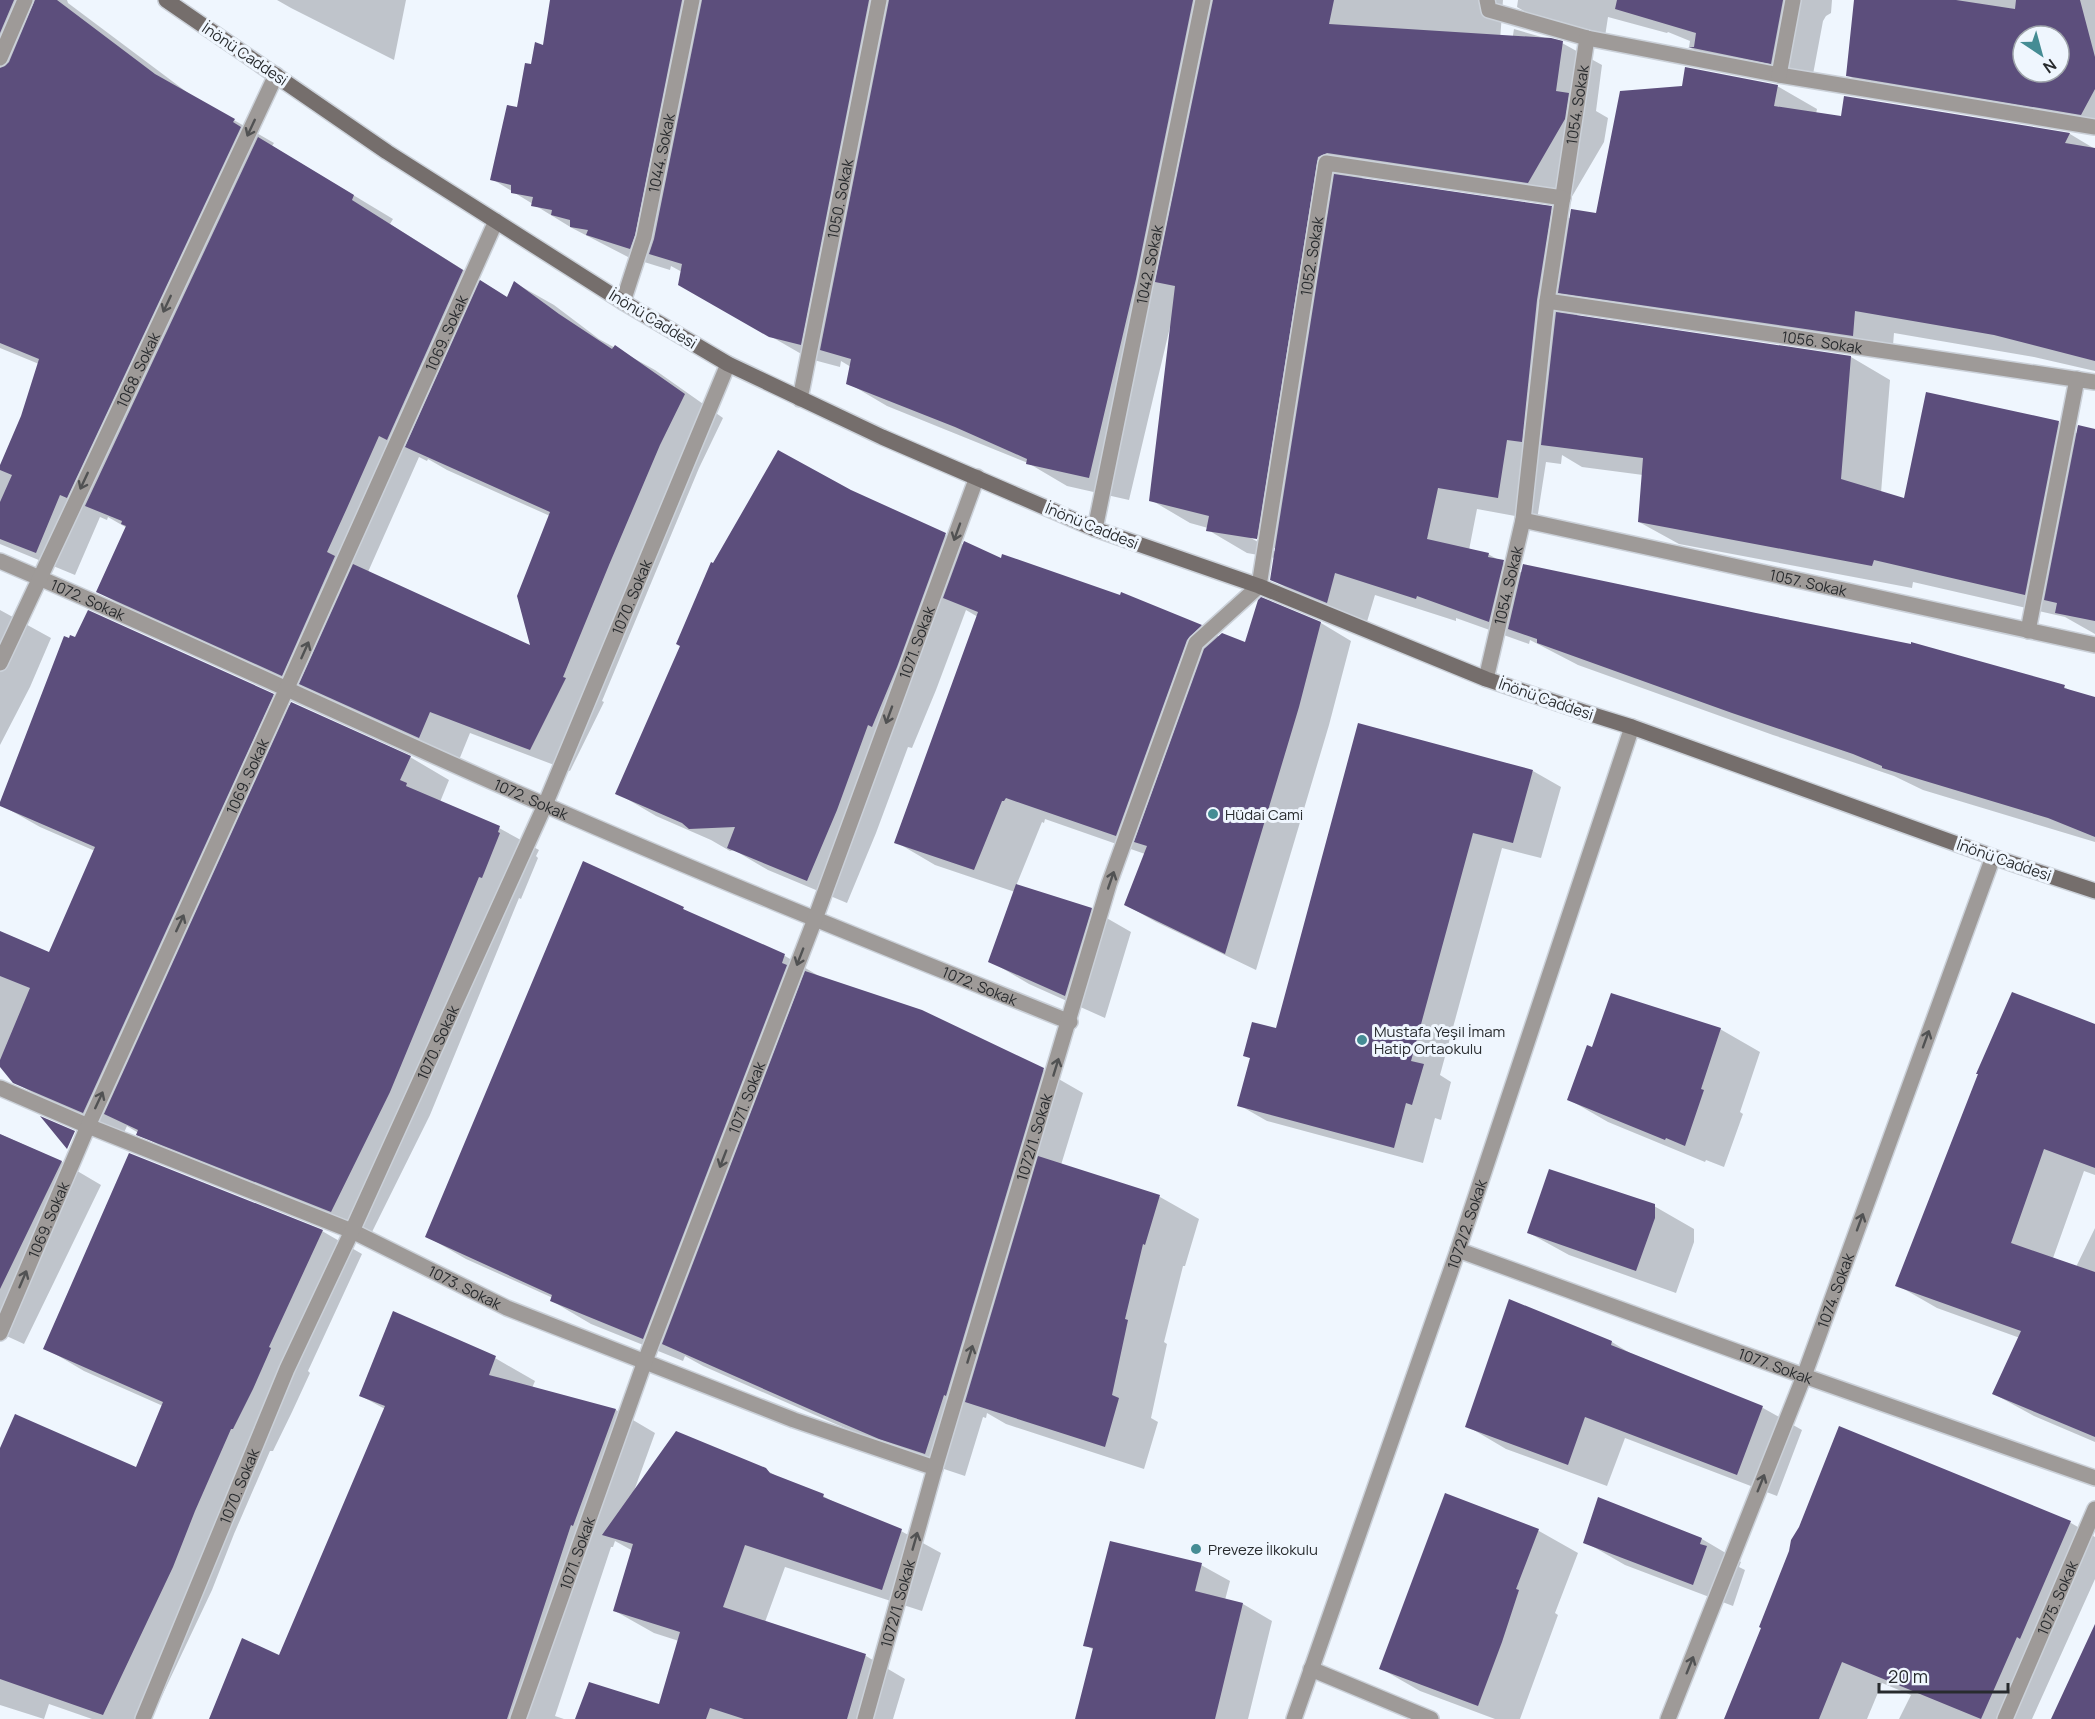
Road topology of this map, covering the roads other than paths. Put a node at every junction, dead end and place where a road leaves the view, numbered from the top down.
1 (25, 0) edge
2 (166, 0) edge
3 (692, 0) edge
4 (879, 0) edge
5 (1203, 0) edge
6 (1487, 0) edge
7 (1793, 0) edge
8 (1587, 38) junction
9 (0, 58) edge
10 (276, 75) junction
11 (1779, 75) junction
12 (2095, 127) edge
13 (1563, 198) junction
14 (496, 221) junction
15 (1547, 301) junction
16 (623, 302) junction
17 (728, 364) junction
18 (2077, 379) junction
19 (2095, 382) edge
20 (800, 399) junction
21 (977, 477) junction
22 (1523, 520) junction
23 (1095, 529) junction
24 (0, 561) edge
25 (39, 578) junction
26 (1259, 585) junction
27 (2028, 631) junction
28 (2095, 645) edge
29 (0, 663) edge
30 (1486, 679) junction
31 (287, 688) junction
32 (1632, 727) junction
33 (545, 805) junction
34 (1993, 857) junction
35 (2095, 891) edge
36 (814, 919) junction
37 (1070, 1022) junction
38 (0, 1088) edge
39 (88, 1126) junction
40 (352, 1231) junction
41 (1458, 1250) junction
42 (0, 1333) edge
43 (645, 1361) junction
44 (1804, 1376) junction
45 (935, 1468) junction
46 (2095, 1478) edge
47 (2095, 1509) edge
48 (1311, 1669) junction
49 (144, 1719) edge
50 (518, 1719) edge
51 (865, 1719) edge
52 (1294, 1719) edge
53 (1431, 1719) edge
54 (1668, 1719) edge
55 (2005, 1719) edge

1 - 9 street
2 - 10 street, İnönü Caddesi
3 - 16 street, 1044. Sokak
4 - 20 street, 1050. Sokak
5 - 23 street, 1042. Sokak
6 - 8 street
7 - 11 street
8 - 11 street
8 - 13 street, 1054. Sokak
10 - 14 street, İnönü Caddesi
10 -> 25 street, 1068. Sokak
11 - 12 street
13 - 15 street, 1054. Sokak
13 - 26 street, 1052. Sokak
14 - 16 street, İnönü Caddesi
31 -> 14 street, 1069. Sokak
15 - 18 street, 1056. Sokak
15 - 22 street, 1054. Sokak
16 - 17 street, İnönü Caddesi
17 - 20 street, İnönü Caddesi
17 - 33 street, 1070. Sokak
18 - 19 street, 1056. Sokak
18 - 27 street
20 - 21 street, İnönü Caddesi
21 - 23 street, İnönü Caddesi
21 -> 36 street, 1071. Sokak
22 - 27 street, 1057. Sokak
22 - 30 street, 1054. Sokak
23 - 26 street, İnönü Caddesi
24 - 25 street, 1072. Sokak
25 - 29 street, 1068. Sokak
25 - 31 street, 1072. Sokak
26 - 30 street, İnönü Caddesi
37 -> 26 street, 1072/1. Sokak
27 - 28 street, 1057. Sokak
30 - 32 street, İnönü Caddesi
31 - 33 street, 1072. Sokak
39 -> 31 street, 1069. Sokak
32 - 34 street, İnönü Caddesi
32 - 41 street, 1072/2. Sokak
33 - 36 street, 1072. Sokak
33 - 40 street, 1070. Sokak
34 - 35 street, İnönü Caddesi
44 -> 34 street, 1074. Sokak
36 - 37 street, 1072. Sokak
36 -> 43 street, 1071. Sokak
45 -> 37 street, 1072/1. Sokak
38 - 39 street, 1073. Sokak
39 - 40 street, 1073. Sokak
42 -> 39 street, 1069. Sokak
40 - 43 street, 1073. Sokak
40 - 49 street, 1070. Sokak
41 - 44 street, 1077. Sokak
41 - 48 street, 1072/2. Sokak
43 - 45 street, 1073. Sokak
43 - 50 street, 1071. Sokak
44 - 46 street, 1077. Sokak
54 -> 44 street, 1074. Sokak
51 -> 45 street, 1072/1. Sokak
47 - 55 street, 1075. Sokak
48 - 52 street, 1072/2. Sokak
48 - 53 street

